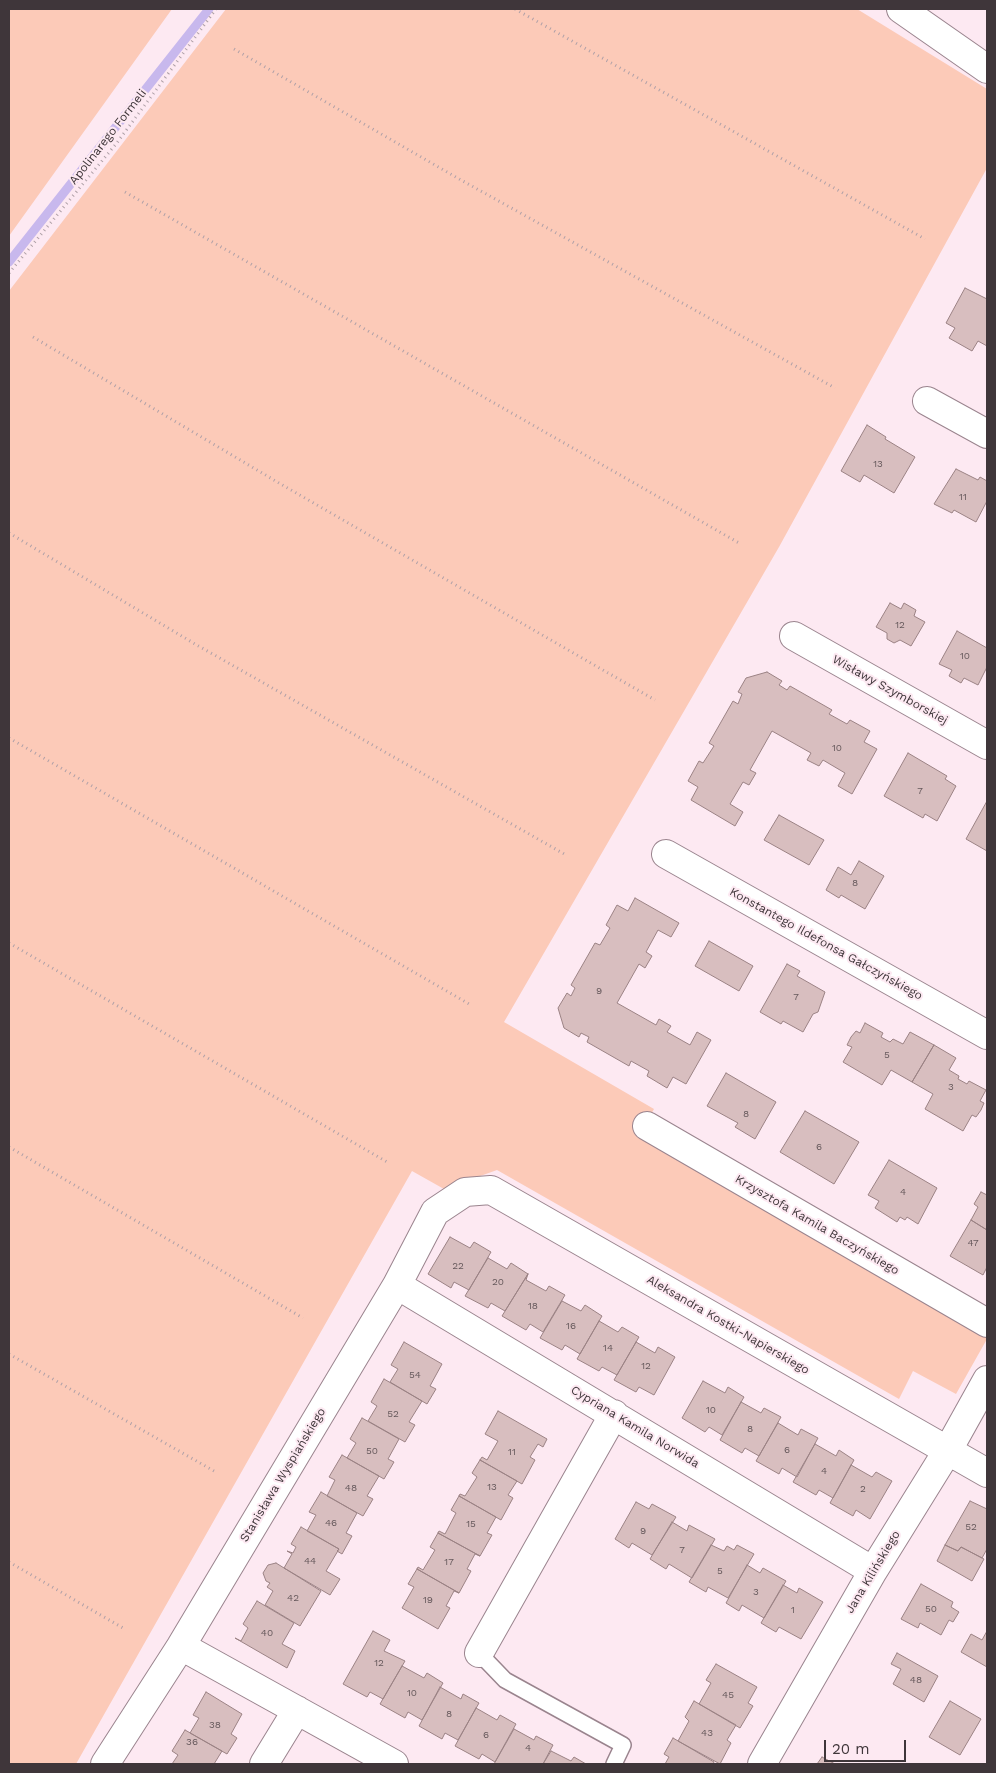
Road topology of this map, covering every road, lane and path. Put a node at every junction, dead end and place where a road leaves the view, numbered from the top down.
1 (216, 9) edge
2 (515, 9) edge
3 (901, 9) edge
4 (234, 49) dead end
5 (987, 68) edge
6 (125, 192) dead end
7 (924, 239) dead end
8 (9, 273) edge
9 (33, 337) dead end
10 (836, 388) dead end
11 (927, 401) dead end
12 (987, 434) edge
13 (9, 533) edge
14 (739, 543) dead end
15 (794, 636) dead end
16 (655, 700) dead end
17 (9, 738) edge
18 (987, 745) edge
19 (666, 854) dead end
20 (566, 855) dead end
21 (9, 942) edge
22 (469, 1004) dead end
23 (987, 1035) edge
24 (647, 1126) dead end
25 (9, 1147) edge
26 (387, 1162) dead end
27 (466, 1192) joint
28 (397, 1285) junction
29 (303, 1318) dead end
30 (987, 1323) edge
31 (9, 1354) edge
32 (987, 1380) edge
33 (614, 1414) junction
34 (948, 1450) junction
35 (214, 1471) dead end
36 (987, 1473) edge
37 (9, 1562) edge
38 (873, 1571) junction
39 (123, 1628) dead end
40 (181, 1646) junction
41 (479, 1653) joint
42 (297, 1710) junction
43 (105, 1764) edge
44 (264, 1764) edge
45 (394, 1764) edge
46 (614, 1764) edge
47 (762, 1764) edge

1 - 8 path, Apolinarego Formeli
2 - 7 path
3 - 5 street
4 - 10 path
6 - 14 path
9 - 16 path
11 - 12 street
13 - 20 path
15 - 18 street, Wisławy Szymborskiej
17 - 22 path
19 - 23 street, Konstantego Ildefonsa Gałczyńskiego
21 - 26 path
24 - 30 street, Krzysztofa Kamila Baczyńskiego
25 - 29 path
27 - 28 street, Stanisława Wyspiańskiego
27 - 34 street, Aleksandra Kostki-Napierskiego
28 - 33 street, Cypriana Kamila Norwida
28 - 40 street, Stanisława Wyspiańskiego
31 - 35 path
32 - 34 street, Jana Kilińskiego
33 - 38 street, Cypriana Kamila Norwida
33 - 41 street
34 - 36 street, Aleksandra Kostki-Napierskiego
34 - 38 street, Jana Kilińskiego
37 - 39 path
38 - 47 street, Jana Kilińskiego
40 - 42 street
40 - 43 street, Stanisława Wyspiańskiego
41 - 46 lane
42 - 44 street
42 - 45 street

